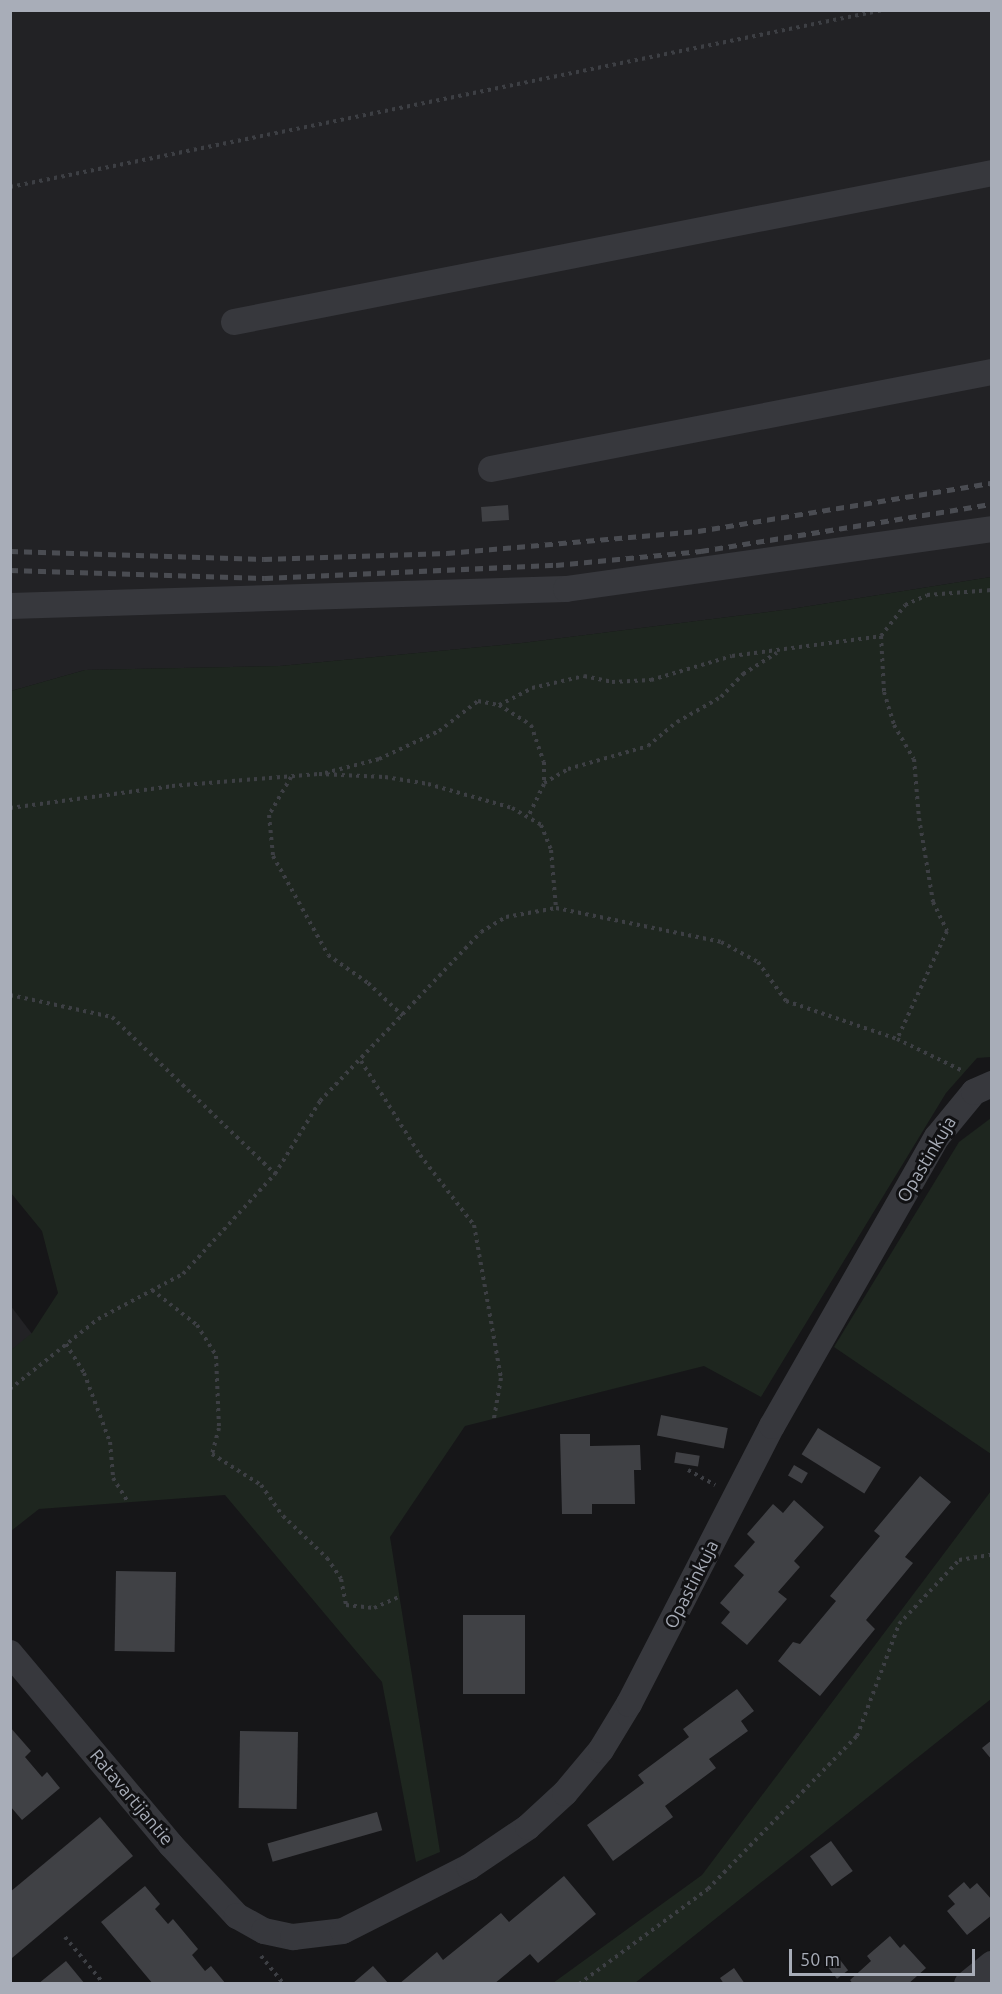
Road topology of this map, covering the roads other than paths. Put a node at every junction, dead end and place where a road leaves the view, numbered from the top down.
1 (992, 173) edge
2 (234, 322) dead end
3 (992, 372) edge
4 (490, 469) dead end
5 (992, 529) edge
6 (10, 606) edge
7 (983, 1080) edge
8 (10, 1653) edge
9 (260, 1941) joint
10 (992, 1964) edge
11 (968, 1983) edge

1 - 2 street
3 - 4 street
5 - 6 street
7 - 9 street, Opastinkuja
8 - 9 street, Ratavartijantie
10 - 11 street

